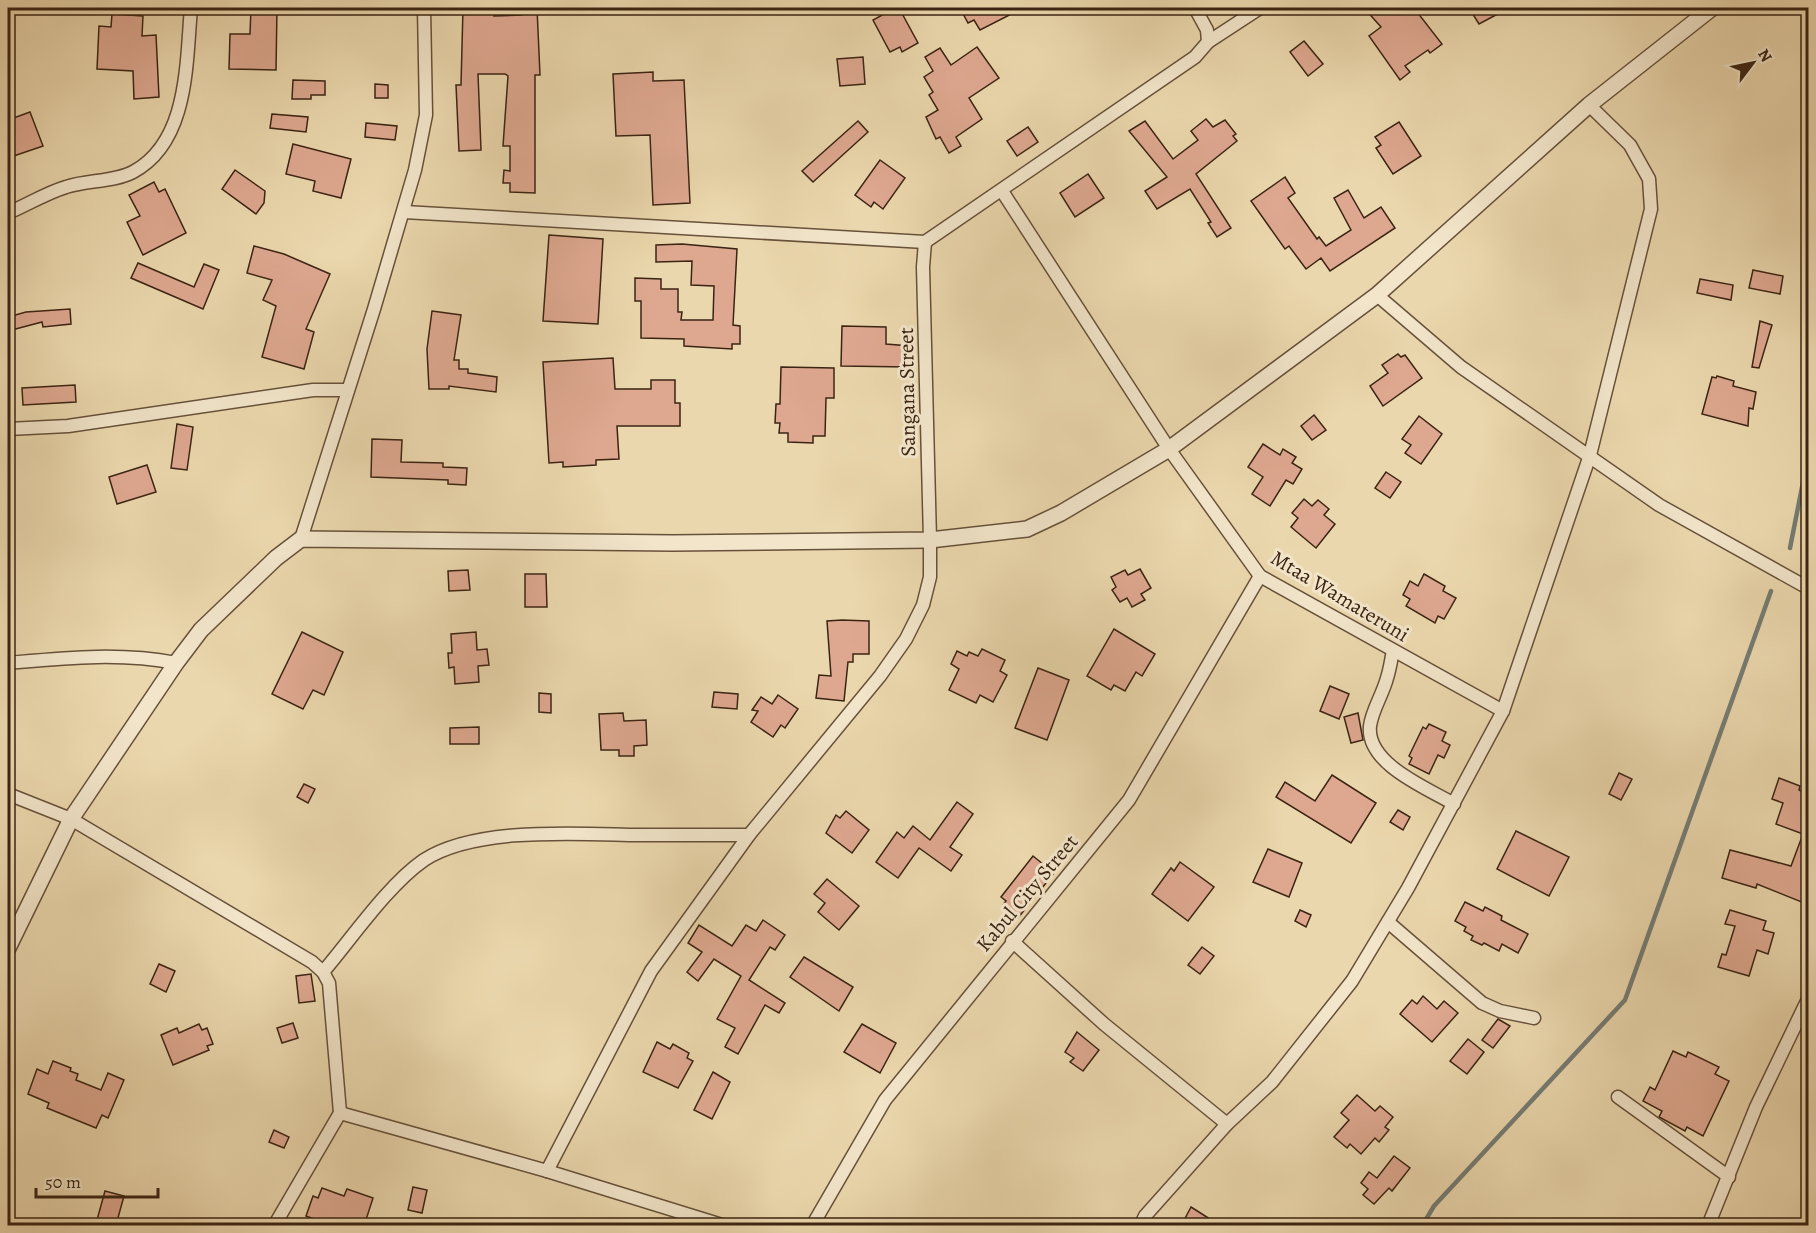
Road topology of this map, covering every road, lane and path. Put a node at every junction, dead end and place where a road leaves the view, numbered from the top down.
1 (191, 8) edge
2 (424, 8) edge
3 (1195, 8) edge
4 (1260, 8) edge
5 (1712, 8) edge
6 (1208, 42) junction
7 (1589, 105) junction
8 (1002, 191) junction
9 (404, 212) junction
10 (8, 213) edge
11 (926, 242) junction
12 (1377, 295) junction
13 (348, 390) junction
14 (8, 429) edge
15 (1168, 450) junction
16 (1590, 455) junction
17 (301, 539) junction
18 (930, 540) junction
19 (1260, 576) junction
20 (1809, 588) edge
21 (1393, 651) junction
22 (8, 663) edge
23 (176, 663) junction
24 (1503, 711) junction
25 (8, 794) edge
26 (1454, 804) junction
27 (71, 819) junction
28 (749, 835) junction
29 (1388, 922) junction
30 (1012, 941) junction
31 (8, 948) edge
32 (323, 972) junction
33 (1809, 999) edge
34 (1534, 1018) dead end
35 (1618, 1097) dead end
36 (340, 1113) junction
37 (1227, 1124) junction
38 (548, 1171) junction
39 (1729, 1177) junction
40 (274, 1226) edge
41 (725, 1226) edge
42 (812, 1226) edge
43 (1140, 1226) edge
44 (1708, 1226) edge

1 - 10 street
2 - 9 street
3 - 6 street
4 - 6 street
5 - 7 street
6 - 8 street
7 - 12 street
7 - 16 street
8 - 11 street
8 - 15 street, Mtaa Wamateruni
9 - 11 street
9 - 13 street
11 - 18 street, Sangana Street
12 - 15 street
12 - 16 street
13 - 14 street
13 - 17 street
15 - 18 street
15 - 19 street, Mtaa Wamateruni
16 - 20 street
16 - 24 street
17 - 18 street
17 - 23 street
18 - 28 street, Sangana Street
19 - 21 street, Mtaa Wamateruni
19 - 30 street, Kabul City Street
21 - 24 street, Mtaa Wamateruni
21 - 26 street
22 - 23 street
23 - 27 street
24 - 26 street
25 - 27 street
26 - 29 street
27 - 31 street
27 - 32 street
28 - 32 street
28 - 38 street, Sangana Street
29 - 34 street
29 - 37 street
30 - 37 street
30 - 42 street, Kabul City Street
32 - 36 street
33 - 39 street
35 - 39 street
36 - 38 street
36 - 40 street
37 - 43 street
38 - 41 street
39 - 44 street

